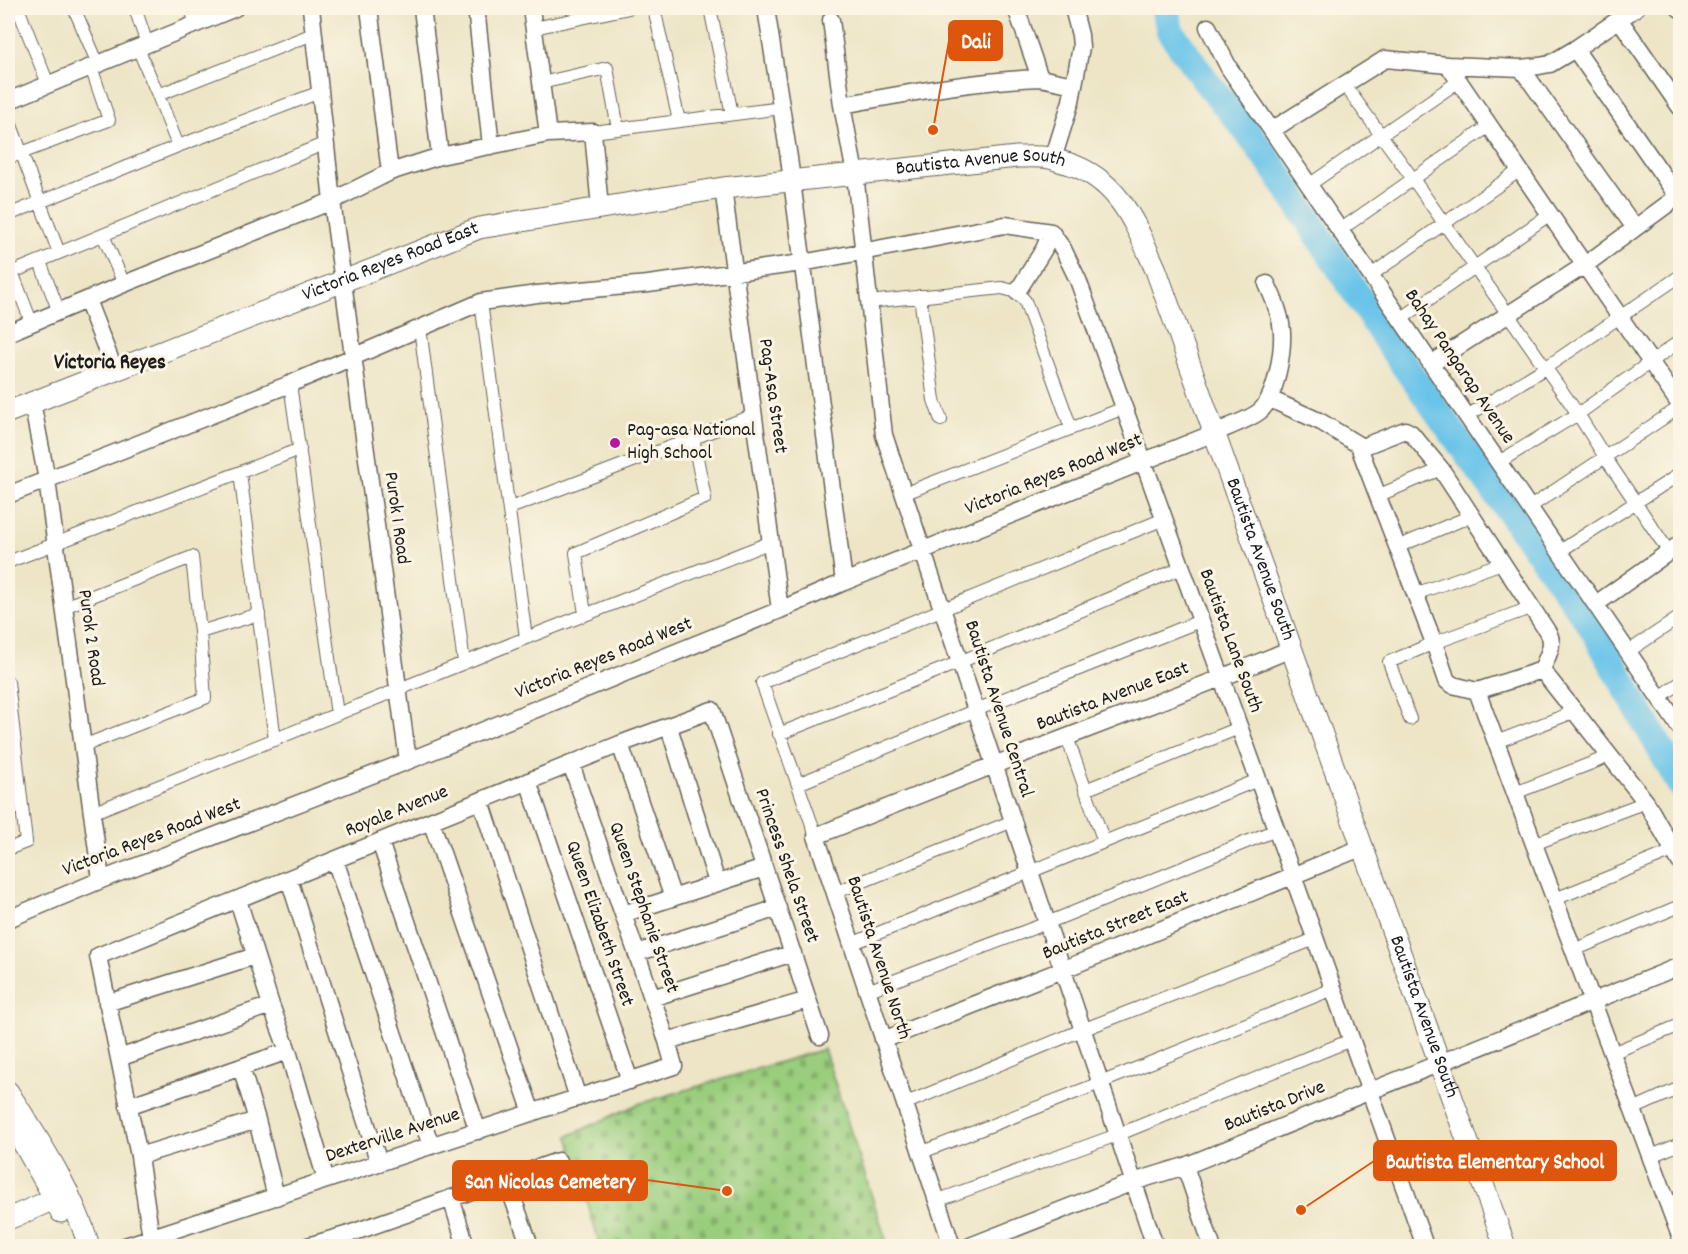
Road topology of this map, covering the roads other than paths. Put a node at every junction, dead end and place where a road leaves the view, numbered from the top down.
1 (18, 8) edge
2 (74, 8) edge
3 (135, 8) edge
4 (190, 8) edge
5 (235, 8) edge
6 (311, 8) edge
7 (369, 8) edge
8 (422, 8) edge
9 (476, 8) edge
10 (531, 8) edge
11 (629, 8) edge
12 (654, 8) edge
13 (710, 8) edge
14 (766, 8) edge
15 (1016, 8) edge
16 (1073, 8) edge
17 (1636, 8) edge
18 (1619, 19) junction
19 (831, 20) dead end
20 (197, 24) junction
21 (1208, 27) dead end
22 (534, 28) junction
23 (313, 34) junction
24 (142, 46) junction
25 (1575, 49) junction
26 (94, 65) junction
27 (1448, 65) junction
28 (1521, 68) junction
29 (1040, 78) junction
30 (1459, 81) junction
31 (541, 83) junction
32 (48, 84) junction
33 (1344, 84) junction
34 (1074, 86) junction
35 (320, 92) junction
36 (158, 94) junction
37 (8, 101) edge
38 (842, 105) junction
39 (782, 108) junction
40 (1680, 108) edge
41 (732, 114) junction
42 (8, 117) edge
43 (679, 121) junction
44 (1490, 126) junction
45 (618, 129) junction
46 (1272, 130) junction
47 (593, 132) junction
48 (548, 134) junction
49 (1381, 135) junction
50 (326, 143) junction
51 (178, 146) junction
52 (491, 146) junction
53 (21, 153) junction
54 (440, 156) junction
55 (8, 158) edge
56 (1053, 159) junction
57 (1520, 170) junction
58 (390, 172) junction
59 (855, 174) junction
60 (1413, 179) junction
61 (792, 180) junction
62 (1309, 185) junction
63 (723, 188) junction
64 (1680, 197) edge
65 (332, 201) junction
66 (39, 202) junction
67 (600, 208) junction
68 (1550, 214) junction
69 (8, 215) edge
70 (1443, 224) junction
71 (1635, 228) junction
72 (1340, 230) junction
73 (1051, 232) junction
74 (103, 235) junction
75 (864, 252) junction
76 (59, 253) junction
77 (40, 262) junction
78 (802, 263) junction
79 (1585, 265) junction
80 (1475, 267) junction
81 (734, 272) junction
82 (10, 273) edge
83 (1371, 275) junction
84 (1680, 276) edge
85 (342, 280) junction
86 (124, 284) junction
87 (1267, 284) dead end
88 (1017, 292) junction
89 (920, 296) junction
90 (87, 300) junction
91 (482, 302) junction
92 (869, 302) junction
93 (58, 312) junction
94 (1509, 315) junction
95 (1620, 316) junction
96 (1401, 319) junction
97 (32, 324) junction
98 (420, 328) junction
99 (8, 333) edge
100 (1680, 341) edge
101 (353, 357) junction
102 (1651, 362) junction
103 (1431, 364) junction
104 (1545, 368) junction
105 (114, 369) junction
106 (290, 384) junction
107 (1270, 399) junction
108 (32, 402) junction
109 (1680, 406) edge
110 (1124, 408) junction
111 (8, 412) edge
112 (1578, 414) junction
113 (754, 416) junction
114 (1467, 416) junction
115 (941, 420) dead end
116 (1071, 428) junction
117 (1214, 433) junction
118 (693, 438) junction
119 (1362, 447) junction
120 (300, 449) junction
121 (1605, 457) junction
122 (1143, 462) junction
123 (1499, 462) junction
124 (1441, 469) junction
125 (240, 472) junction
126 (1680, 474) edge
127 (48, 480) junction
128 (903, 494) junction
129 (8, 495) edge
130 (1377, 496) junction
131 (1636, 502) junction
132 (1530, 507) junction
133 (510, 508) junction
134 (1471, 516) junction
135 (1164, 519) junction
136 (771, 542) junction
137 (55, 543) junction
138 (1397, 547) junction
139 (1675, 548) edge
140 (922, 550) junction
141 (1560, 551) junction
142 (8, 562) edge
143 (1502, 563) junction
144 (1181, 568) junction
145 (844, 582) junction
146 (1415, 594) junction
147 (1596, 604) junction
148 (64, 607) junction
149 (1530, 608) junction
150 (780, 610) junction
151 (942, 610) junction
152 (259, 614) junction
153 (585, 614) junction
154 (1680, 617) edge
155 (1200, 621) junction
156 (200, 632) junction
157 (526, 638) junction
158 (1434, 643) junction
159 (1292, 649) junction
160 (1629, 651) junction
161 (960, 662) junction
162 (464, 663) junction
163 (1542, 670) junction
164 (1221, 678) junction
165 (8, 682) edge
166 (1680, 683) edge
167 (398, 690) junction
168 (1477, 691) junction
169 (1660, 697) junction
170 (712, 710) joint
171 (976, 710) junction
172 (1574, 712) junction
173 (337, 714) junction
174 (1410, 719) dead end
175 (669, 727) junction
176 (1239, 728) junction
177 (1680, 728) edge
178 (779, 734) junction
179 (1067, 737) junction
180 (275, 740) junction
181 (1496, 742) junction
182 (620, 744) junction
183 (83, 746) junction
184 (1610, 756) junction
185 (408, 761) junction
186 (572, 764) junction
187 (994, 765) junction
188 (1258, 780) junction
189 (528, 782) junction
190 (798, 784) junction
191 (1085, 790) junction
192 (1515, 793) junction
193 (481, 801) junction
194 (1646, 802) junction
195 (92, 813) junction
196 (431, 821) junction
197 (1012, 821) junction
198 (1276, 830) junction
199 (816, 836) junction
200 (380, 842) junction
201 (1104, 842) junction
202 (1534, 844) junction
203 (1363, 848) junction
204 (8, 849) edge
205 (1677, 856) edge
206 (335, 860) junction
207 (764, 868) junction
208 (1030, 872) junction
209 (1293, 876) junction
210 (289, 879) junction
211 (101, 880) junction
212 (717, 883) junction
213 (834, 892) junction
214 (673, 898) junction
215 (1555, 899) junction
216 (238, 900) junction
217 (1680, 906) edge
218 (778, 908) junction
219 (623, 914) junction
220 (8, 919) edge
221 (1047, 923) junction
222 (1315, 939) junction
223 (851, 944) junction
224 (1574, 950) junction
225 (637, 953) junction
226 (793, 953) junction
227 (255, 956) junction
228 (1680, 966) edge
229 (1062, 970) junction
230 (1333, 989) junction
231 (867, 991) junction
232 (652, 998) junction
233 (808, 1000) junction
234 (1593, 1001) junction
235 (107, 1003) junction
236 (271, 1005) junction
237 (1680, 1025) edge
238 (1083, 1030) junction
239 (820, 1036) dead end
240 (883, 1040) junction
241 (1351, 1040) junction
242 (667, 1041) junction
243 (288, 1051) junction
244 (1612, 1053) junction
245 (118, 1058) junction
246 (1440, 1064) junction
247 (674, 1066) joint
248 (241, 1067) junction
249 (630, 1081) junction
250 (1100, 1083) junction
251 (1680, 1088) edge
252 (8, 1092) edge
253 (1370, 1092) junction
254 (578, 1098) junction
255 (904, 1104) junction
256 (128, 1106) junction
257 (1633, 1109) junction
258 (532, 1113) junction
259 (8, 1116) edge
260 (257, 1120) junction
261 (478, 1131) junction
262 (1117, 1135) junction
263 (1680, 1144) edge
264 (431, 1146) junction
265 (920, 1153) junction
266 (139, 1156) junction
267 (1651, 1156) junction
268 (558, 1161) dead end
269 (379, 1163) junction
270 (1185, 1166) junction
271 (506, 1179) junction
272 (327, 1180) junction
273 (1133, 1182) junction
274 (62, 1196) junction
275 (276, 1197) junction
276 (452, 1198) junction
277 (936, 1202) junction
278 (1676, 1207) edge
279 (8, 1219) edge
280 (1680, 1236) edge
281 (151, 1238) junction
282 (74, 1246) edge
283 (89, 1246) edge
284 (125, 1246) edge
285 (309, 1246) edge
286 (466, 1246) edge
287 (530, 1246) edge
288 (952, 1246) edge
289 (970, 1246) edge
290 (1155, 1246) edge
291 (1212, 1246) edge
292 (1425, 1246) edge
293 (1505, 1246) edge

1 - 32 street
2 - 26 street
3 - 24 street
4 - 20 street
5 - 20 street
6 - 23 street, Purok 1 Road
7 - 58 street
8 - 54 street
9 - 52 street
10 - 22 street
11 - 22 street
12 - 43 street
13 - 41 street
14 - 39 street
15 - 29 street
16 - 34 street
17 - 18 street
18 - 25 street
18 - 40 street
19 - 38 street, Bautista Avenue Central
20 - 24 street
21 - 46 street, Bahay Pangarap Avenue
22 - 31 street
23 - 35 street, Purok 1 Road
23 - 36 street
24 - 26 street
24 - 36 street
25 - 28 street
25 - 64 street
26 - 32 street
26 - 53 street
27 - 28 street
27 - 30 street
27 - 33 street
28 - 71 street
29 - 34 street
29 - 38 street
30 - 44 street
30 - 49 street
31 - 45 street
31 - 48 street
32 - 37 street
33 - 46 street
33 - 49 street
34 - 56 street
35 - 50 street, Purok 1 Road
35 - 51 street
36 - 51 street
38 - 59 street, Bautista Avenue Central
39 - 41 street
39 - 61 street
41 - 43 street
42 - 53 street
43 - 45 street
44 - 57 street
44 - 60 street
45 - 47 street
46 - 62 street, Bahay Pangarap Avenue
47 - 48 street
47 - 67 street
48 - 52 street
49 - 60 street
49 - 62 street
50 - 65 street, Purok 1 Road
50 - 74 street
51 - 66 street
52 - 54 street
53 - 55 street
53 - 66 street
54 - 58 street
56 - 59 street, Bautista Avenue South
56 - 117 street, Bautista Avenue South
57 - 68 street
57 - 70 street
58 - 65 street
59 - 61 street, Bautista Avenue South
59 - 75 street, Bautista Avenue Central
60 - 70 street
60 - 72 street
61 - 63 street, Victoria Reyes Road East
61 - 78 street
62 - 72 street, Bahay Pangarap Avenue
63 - 67 street, Victoria Reyes Road East
63 - 81 street, Pag-Asa Street
64 - 71 street
65 - 85 street, Purok 1 Road
65 - 86 street
66 - 69 street
66 - 76 street
67 - 85 street, Victoria Reyes Road East
68 - 79 street
68 - 80 street
70 - 80 street
70 - 83 street
71 - 79 street
72 - 83 street, Bahay Pangarap Avenue
73 - 75 street
73 - 88 street
73 - 110 street, Bautista Lane South
74 - 76 street
74 - 86 street
75 - 78 street
75 - 92 street, Bautista Avenue Central
76 - 77 street
77 - 82 street
77 - 93 street
78 - 81 street
78 - 145 street
79 - 94 street
79 - 95 street
80 - 94 street
80 - 96 street
81 - 91 street
81 - 113 street, Pag-Asa Street
82 - 97 street
83 - 96 street, Bahay Pangarap Avenue
84 - 95 street
85 - 101 street, Purok 1 Road
85 - 105 street, Victoria Reyes Road East
86 - 90 street
87 - 107 street
88 - 89 street
88 - 116 street
89 - 92 street
89 - 115 street
90 - 93 street
90 - 105 street
91 - 98 street
91 - 133 street
92 - 128 street, Bautista Avenue Central
93 - 97 street
94 - 103 street
94 - 104 street
95 - 102 street
95 - 104 street
96 - 103 street, Bahay Pangarap Avenue
97 - 99 street
98 - 101 street
98 - 162 street
100 - 102 street
101 - 106 street
101 - 167 street, Purok 1 Road
102 - 109 street
102 - 112 street
103 - 114 street, Bahay Pangarap Avenue
104 - 112 street
104 - 114 street
105 - 108 street, Victoria Reyes Road East
106 - 120 street
106 - 127 street
107 - 117 street, Victoria Reyes Road West
107 - 119 street
108 - 111 street, Victoria Reyes Road East
108 - 127 street, Purok 2 Road
109 - 121 street
110 - 116 street
110 - 122 street, Bautista Lane South
112 - 121 street
112 - 123 street
113 - 118 street
113 - 136 street, Pag-Asa Street
114 - 123 street, Bahay Pangarap Avenue
116 - 128 street
117 - 122 street, Victoria Reyes Road West
117 - 159 street, Bautista Avenue South
118 - 133 street
118 - 153 street
119 - 124 street
119 - 130 street
120 - 125 street
120 - 173 street
121 - 131 street
121 - 132 street
122 - 135 street, Bautista Lane South
122 - 140 street, Victoria Reyes Road West
123 - 132 street, Bahay Pangarap Avenue
124 - 130 street
124 - 134 street
125 - 137 street
125 - 152 street
126 - 131 street
127 - 129 street
127 - 137 street, Purok 2 Road
128 - 140 street, Bautista Avenue Central
130 - 138 street
131 - 139 street
131 - 141 street
132 - 141 street, Bahay Pangarap Avenue
133 - 157 street
134 - 138 street
134 - 143 street
135 - 144 street, Bautista Lane South
135 - 151 street
136 - 150 street, Pag-Asa Street
136 - 153 street
137 - 142 street
137 - 148 street, Purok 2 Road
138 - 146 street
139 - 147 street
140 - 145 street, Victoria Reyes Road West
140 - 151 street, Bautista Avenue Central
141 - 147 street, Bahay Pangarap Avenue
143 - 146 street
143 - 149 street
144 - 155 street, Bautista Lane South
144 - 161 street
145 - 150 street, Victoria Reyes Road West
146 - 158 street
147 - 160 street, Bahay Pangarap Avenue
148 - 156 street
148 - 183 street, Purok 2 Road
149 - 158 street
149 - 163 street
150 - 185 street, Victoria Reyes Road West
151 - 161 street, Bautista Avenue Central
151 - 178 street, Bautista Avenue North
152 - 156 street
152 - 180 street
153 - 157 street
154 - 160 street
155 - 164 street, Bautista Lane South
155 - 171 street
156 - 183 street
157 - 162 street
158 - 168 street
158 - 174 street
159 - 164 street, Bautista Avenue East
159 - 203 street, Bautista Avenue South
160 - 169 street, Bahay Pangarap Avenue
161 - 171 street, Bautista Avenue Central
161 - 178 street
162 - 167 street
163 - 168 street
163 - 172 street
164 - 176 street, Bautista Lane South
164 - 179 street, Bautista Avenue East
165 - 204 street
166 - 169 street
167 - 173 street
167 - 185 street, Purok 1 Road
168 - 181 street
169 - 177 street, Bahay Pangarap Avenue
170 - 175 street, Royale Avenue
170 - 207 street, Princess Shela Street
171 - 187 street, Bautista Avenue Central
171 - 190 street
172 - 181 street
172 - 184 street
173 - 180 street
175 - 182 street, Royale Avenue
175 - 212 street
176 - 188 street, Bautista Lane South
176 - 191 street
178 - 190 street, Bautista Avenue North
179 - 187 street, Bautista Avenue East
179 - 191 street
180 - 195 street
181 - 192 street
182 - 186 street, Royale Avenue
182 - 214 street
183 - 195 street, Purok 2 Road
184 - 192 street
184 - 194 street
185 - 211 street, Victoria Reyes Road West
186 - 189 street, Royale Avenue
186 - 219 street, Queen Stephanie Street
187 - 197 street, Bautista Avenue Central
187 - 199 street, Bautista Avenue East
188 - 198 street, Bautista Lane South
188 - 201 street
189 - 193 street, Royale Avenue
189 - 249 street, Queen Elizabeth Street
190 - 199 street, Bautista Avenue North
191 - 201 street
192 - 202 street
193 - 196 street, Royale Avenue
193 - 254 street
194 - 202 street
194 - 205 street
195 - 211 street, Purok 2 Road
196 - 200 street, Royale Avenue
196 - 258 street
197 - 208 street, Bautista Avenue Central
197 - 213 street
198 - 209 street, Bautista Lane South
198 - 221 street
199 - 213 street, Bautista Avenue North
200 - 206 street, Royale Avenue
200 - 261 street
201 - 208 street
202 - 215 street
203 - 209 street, Bautista Street East
203 - 246 street, Bautista Avenue South
205 - 215 street
206 - 210 street, Royale Avenue
206 - 264 street
207 - 212 street
207 - 218 street, Princess Shela Street
208 - 221 street, Bautista Avenue Central
208 - 223 street
209 - 222 street, Bautista Lane South
209 - 229 street, Bautista Street East
210 - 216 street, Royale Avenue
210 - 269 street
211 - 220 street, Victoria Reyes Road West
212 - 214 street
213 - 223 street, Bautista Avenue North
214 - 219 street
215 - 224 street
216 - 227 street
216 - 235 street, Royale Avenue
217 - 224 street
218 - 225 street
218 - 226 street, Princess Shela Street
219 - 225 street, Queen Stephanie Street
221 - 229 street, Bautista Avenue Central
221 - 231 street
222 - 230 street, Bautista Lane South
222 - 238 street
223 - 231 street, Bautista Avenue North
224 - 234 street
225 - 232 street, Queen Stephanie Street
226 - 232 street
226 - 233 street, Princess Shela Street
227 - 235 street
227 - 236 street
228 - 234 street, Bautista Drive
229 - 238 street, Bautista Avenue Central
229 - 240 street, Bautista Street East
230 - 241 street, Bautista Lane South
230 - 250 street
231 - 240 street, Bautista Avenue North
232 - 242 street, Queen Stephanie Street
233 - 239 street, Princess Shela Street
233 - 242 street
234 - 244 street
234 - 246 street, Bautista Drive
235 - 245 street
236 - 243 street
236 - 245 street
237 - 244 street
238 - 250 street, Bautista Avenue Central
238 - 255 street
240 - 255 street, Bautista Avenue North
241 - 253 street, Bautista Lane South
241 - 262 street
242 - 247 street, Queen Stephanie Street
243 - 248 street
243 - 272 street
244 - 257 street
245 - 256 street
246 - 253 street, Bautista Drive
246 - 293 street, Bautista Avenue South
247 - 249 street, Dexterville Avenue
248 - 256 street
248 - 260 street
249 - 254 street, Dexterville Avenue
250 - 262 street, Bautista Avenue Central
250 - 265 street
251 - 257 street
252 - 274 street
253 - 270 street, Bautista Drive
253 - 292 street, Bautista Lane South
254 - 258 street, Dexterville Avenue
255 - 265 street, Bautista Avenue North
256 - 266 street
257 - 267 street
258 - 261 street, Dexterville Avenue
259 - 274 street
260 - 266 street
260 - 275 street
261 - 264 street, Dexterville Avenue
262 - 273 street, Bautista Avenue Central
262 - 277 street
263 - 267 street
264 - 269 street, Dexterville Avenue
265 - 277 street, Bautista Avenue North
266 - 281 street
267 - 278 street
268 - 271 street
269 - 272 street, Dexterville Avenue
270 - 273 street, Bautista Drive
270 - 291 street
271 - 276 street
271 - 287 street
272 - 275 street, Dexterville Avenue
273 - 289 street, Bautista Drive
273 - 290 street, Bautista Avenue Central
274 - 279 street
274 - 282 street
274 - 283 street
275 - 281 street, Dexterville Avenue
276 - 285 street
276 - 286 street
277 - 288 street, Bautista Avenue North
278 - 280 street
281 - 284 street, Dexterville Avenue

